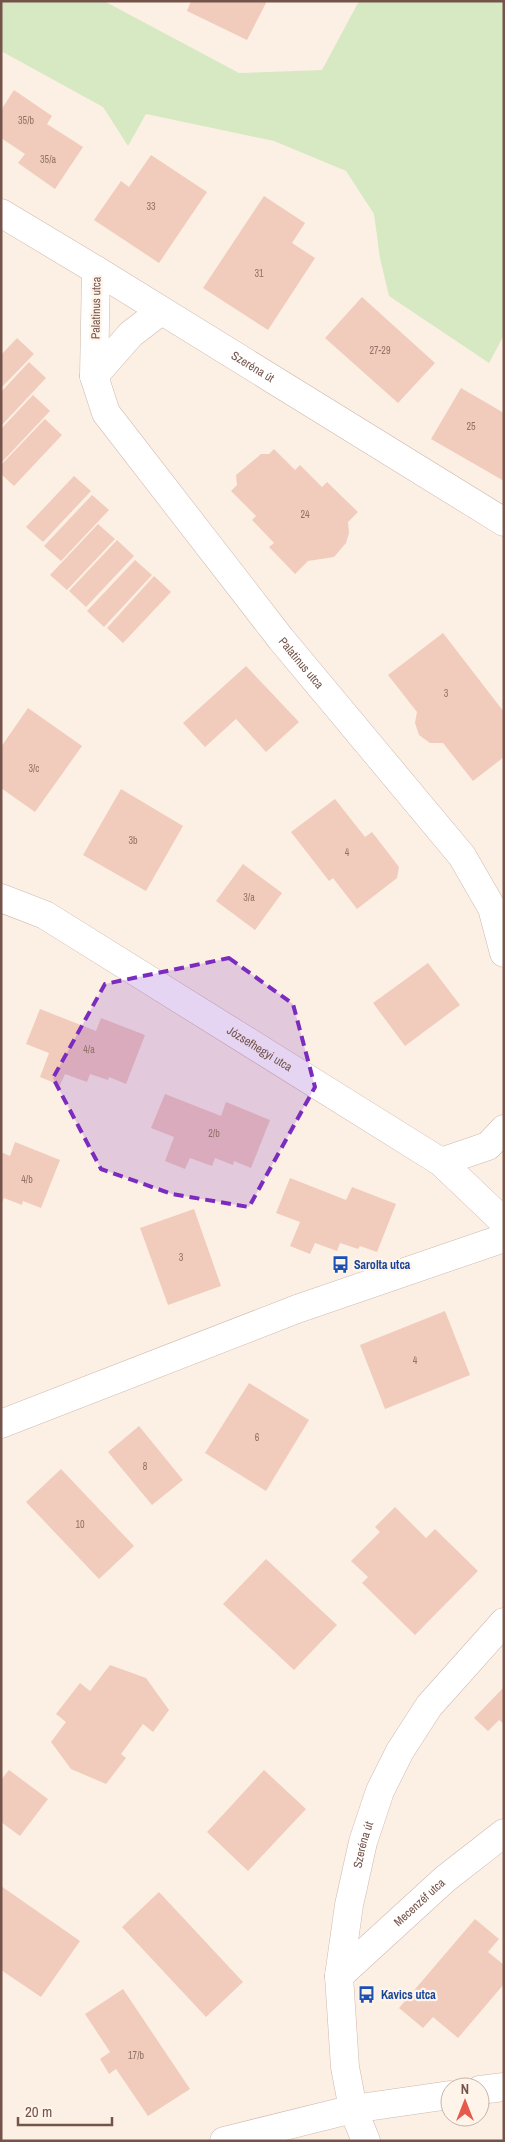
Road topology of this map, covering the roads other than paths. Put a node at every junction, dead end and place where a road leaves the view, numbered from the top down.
1 (1, 213) edge
2 (96, 270) junction
3 (161, 311) junction
4 (94, 376) junction
5 (504, 522) edge
6 (1, 898) edge
7 (504, 952) edge
8 (504, 1129) edge
9 (441, 1162) junction
10 (504, 1222) edge
11 (504, 1238) edge
12 (1, 1424) edge
13 (504, 1622) edge
14 (504, 1833) edge
15 (339, 1976) junction
16 (504, 2086) edge
17 (490, 2088) edge
18 (440, 2096) edge
19 (353, 2109) junction
20 (224, 2141) edge
21 (366, 2141) edge

1 - 2 street, Szeréna út
2 - 3 street, Szeréna út
2 - 4 street, Palatinus utca
3 - 4 street, Palatinus utca
3 - 5 street, Szeréna út
4 - 7 street, Palatinus utca
6 - 9 street, Józsefhegyi utca
8 - 9 street
9 - 10 street, Józsefhegyi utca
11 - 12 street
13 - 15 street, Szeréna út
14 - 15 street, Mecenzéf utca
15 - 19 street, Szeréna út
16 - 17 street
18 - 19 street
19 - 20 street
19 - 21 street, Szeréna út

